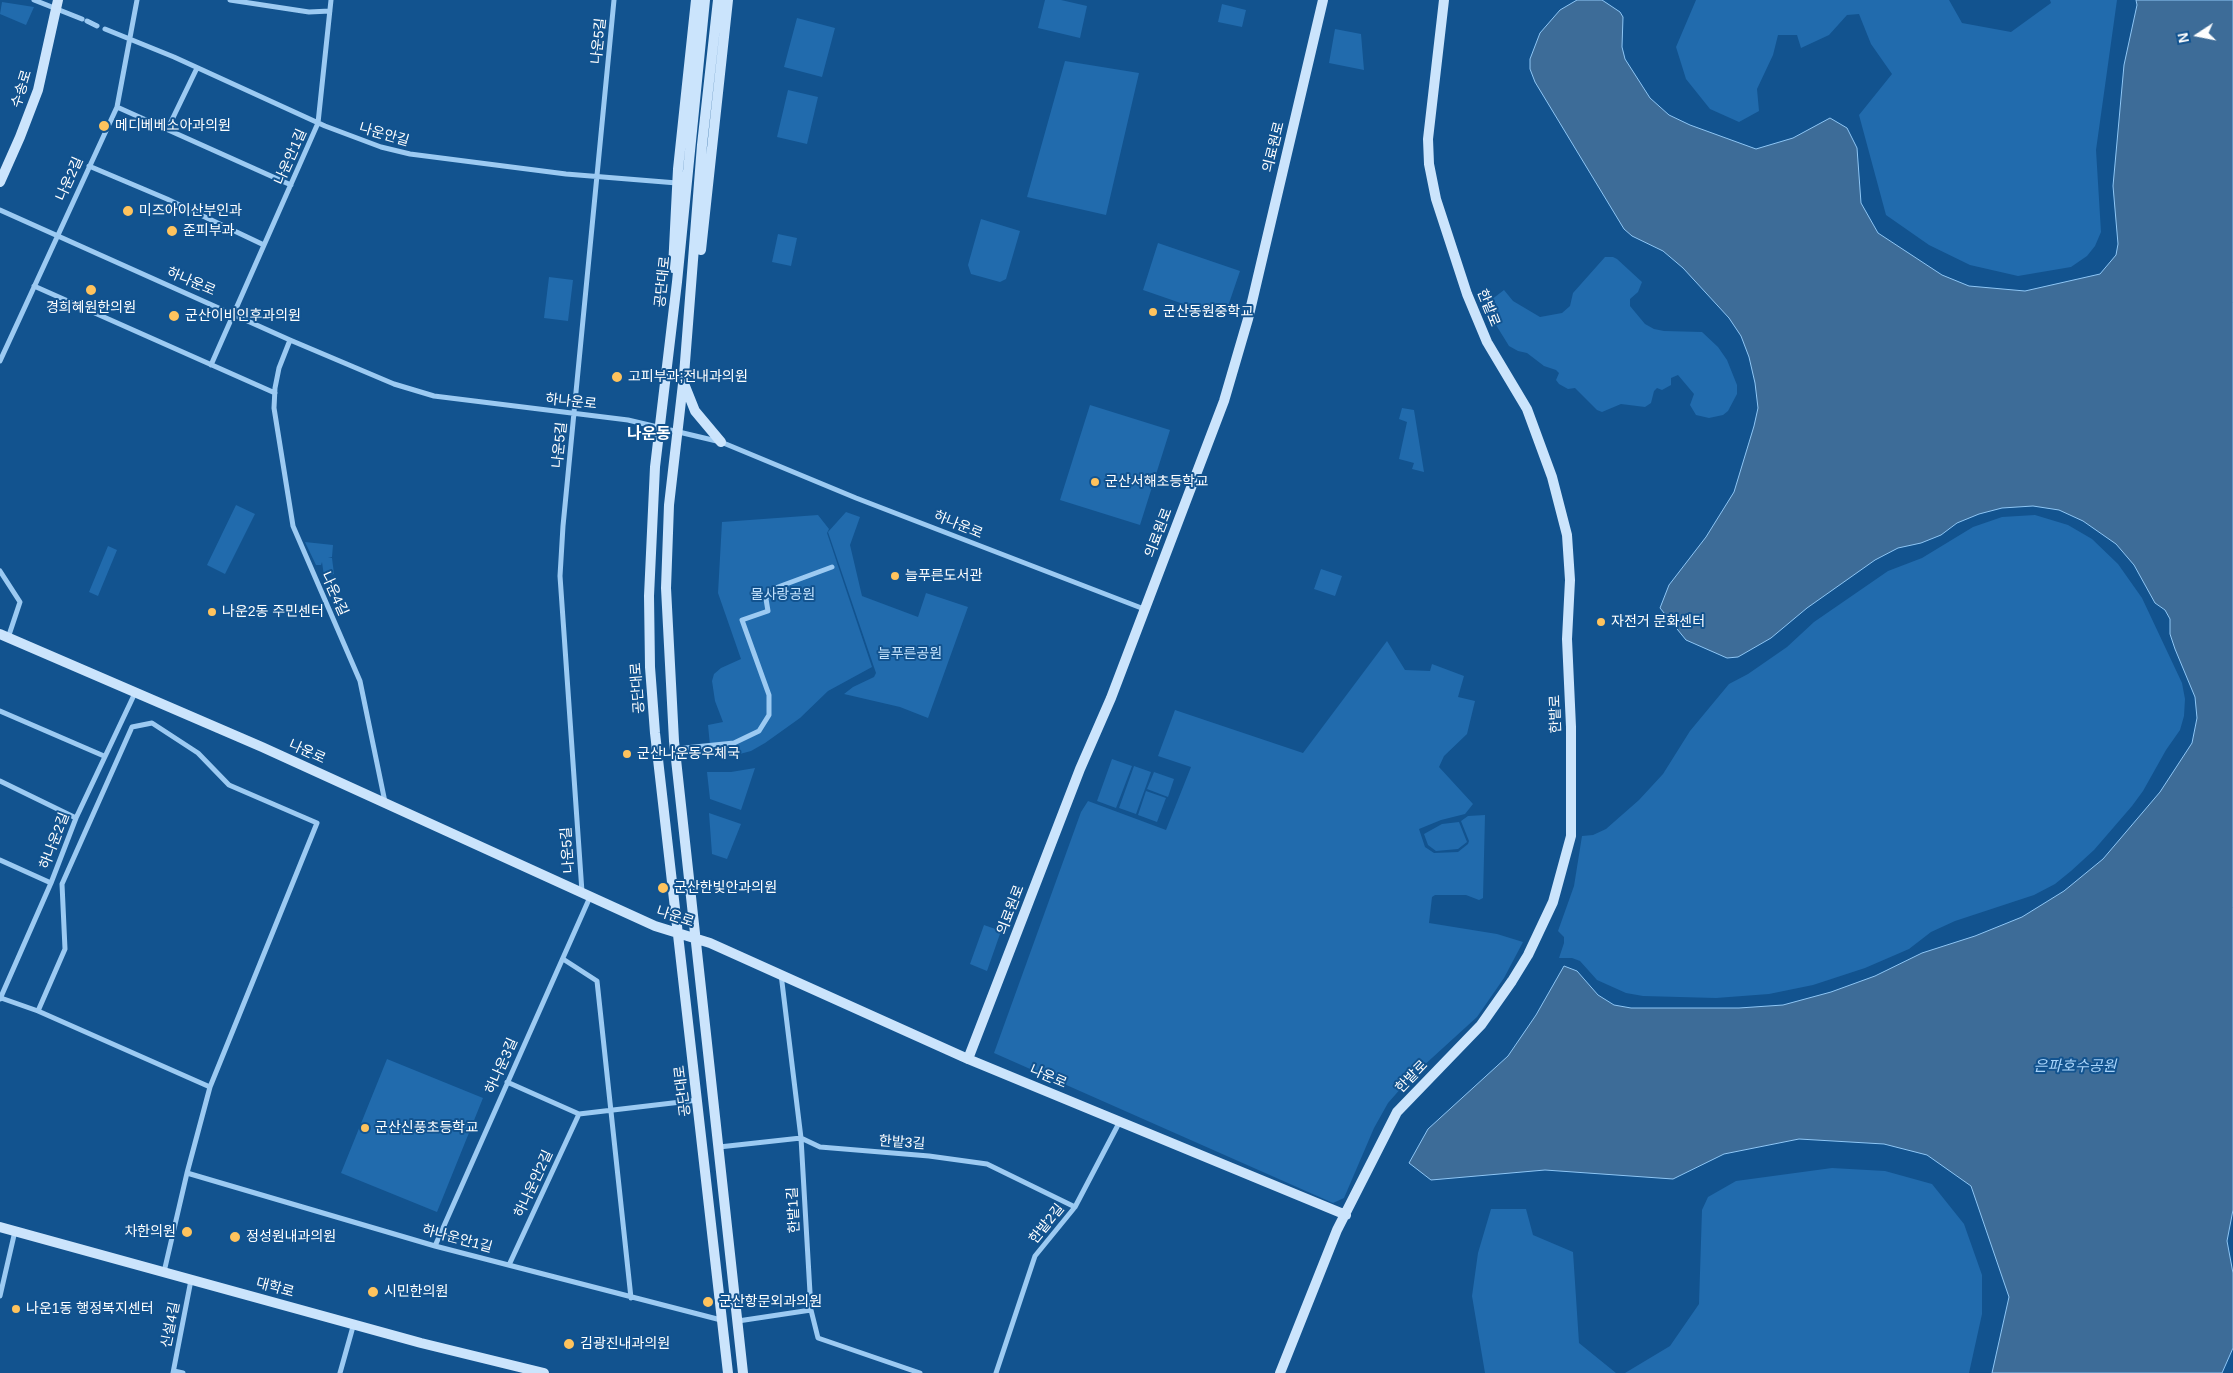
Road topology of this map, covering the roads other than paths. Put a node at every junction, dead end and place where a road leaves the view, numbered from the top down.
1 (34, 0) edge
2 (137, 0) edge
3 (230, 0) edge
4 (331, 0) edge
5 (614, 0) edge
6 (696, 0) edge
7 (705, 0) edge
8 (718, 0) edge
9 (728, 0) edge
10 (1323, 0) edge
11 (1444, 0) edge
12 (58, 5) edge
13 (330, 11) junction
14 (98, 26) dead end
15 (105, 29) dead end
16 (130, 39) junction
17 (197, 68) junction
18 (117, 107) junction
19 (318, 123) junction
20 (168, 128) junction
21 (89, 166) junction
22 (597, 176) junction
23 (0, 182) edge
24 (677, 183) junction
25 (291, 185) junction
26 (0, 210) edge
27 (58, 237) junction
28 (264, 245) junction
29 (34, 286) junction
30 (233, 313) junction
31 (290, 340) junction
32 (671, 341) junction
33 (0, 361) edge
34 (211, 365) junction
35 (684, 375) junction
36 (275, 393) junction
37 (574, 414) junction
38 (660, 428) junction
39 (678, 432) junction
40 (721, 442) junction
41 (832, 567) dead end
42 (0, 571) edge
43 (1144, 609) junction
44 (4, 636) edge
45 (135, 693) junction
46 (0, 711) edge
47 (675, 749) junction
48 (104, 756) junction
49 (0, 781) edge
50 (386, 802) junction
51 (76, 818) junction
52 (0, 860) edge
53 (51, 883) junction
54 (586, 894) junction
55 (679, 934) junction
56 (695, 938) junction
57 (563, 959) junction
58 (780, 973) junction
59 (0, 998) edge
60 (38, 1011) junction
61 (968, 1059) junction
62 (507, 1082) junction
63 (210, 1087) junction
64 (698, 1100) junction
65 (612, 1110) junction
66 (579, 1114) junction
67 (1119, 1123) junction
68 (801, 1138) junction
69 (719, 1148) junction
70 (187, 1173) junction
71 (1074, 1207) junction
72 (1346, 1215) junction
73 (0, 1227) edge
74 (15, 1231) junction
75 (435, 1246) junction
76 (509, 1265) junction
77 (164, 1272) junction
78 (191, 1280) junction
79 (0, 1296) edge
80 (630, 1298) junction
81 (811, 1310) junction
82 (724, 1321) junction
83 (738, 1321) junction
84 (354, 1323) junction
85 (174, 1372) edge
86 (184, 1373) edge
87 (340, 1373) edge
88 (544, 1373) edge
89 (728, 1373) edge
90 (743, 1373) edge
91 (920, 1373) edge
92 (996, 1373) edge
93 (1280, 1373) edge

1 - 12 street
2 - 16 street, 나운2길
3 - 13 street
4 - 13 street, 나운안1길
5 - 22 street, 나운5길
6 - 24 street
7 - 32 street, 공단대로
8 - 35 street, 공단대로
9 - 35 street
10 - 43 street, 의료원로
11 - 72 street, 한밭로
12 - 14 street
12 - 23 street, 수송로
13 - 19 street, 나운안1길
15 - 16 street, 나운안길
16 - 17 street, 나운안길
16 - 18 street, 나운2길
17 - 19 street, 나운안길
17 - 20 street
18 - 20 street
18 - 21 street, 나운2길
19 - 22 street, 나운안길
19 - 25 street, 나운안1길
20 - 25 street
21 - 27 street, 나운2길
21 - 28 street
22 - 24 street, 나운안길
22 - 37 street, 나운5길
24 - 32 street
25 - 28 street, 나운안1길
26 - 27 street, 하나운로
27 - 29 street, 나운2길
27 - 30 street, 하나운로
28 - 30 street, 나운안1길
29 - 33 street, 나운2길
29 - 34 street
30 - 31 street, 하나운로
30 - 34 street, 나운안1길
31 - 36 street, 나운4길
31 - 37 street, 하나운로
32 - 38 street, 공단대로
34 - 36 street
35 - 39 street, 공단대로
35 - 40 street
36 - 50 street, 나운4길
37 - 38 street, 하나운로
37 - 54 street, 나운5길
38 - 39 street, 하나운로
38 - 55 street, 공단대로
39 - 40 street, 하나운로
39 - 47 street, 공단대로
40 - 43 street, 하나운로
41 - 47 street
42 - 44 street
43 - 61 street, 의료원로
44 - 45 street, 나운로
45 - 48 street, 하나운2길
45 - 50 street, 나운로
46 - 48 street
47 - 56 street, 공단대로
48 - 51 street, 하나운2길
49 - 51 street
50 - 54 street, 나운로
51 - 53 street, 하나운2길
52 - 53 street
53 - 59 street, 하나운2길
54 - 55 street, 나운로
54 - 57 street, 하나운3길
55 - 56 street, 나운로
55 - 64 street, 공단대로
56 - 58 street, 나운로
56 - 69 street, 공단대로
57 - 62 street, 하나운3길
57 - 65 street
58 - 61 street, 나운로
58 - 68 street, 한밭1길
59 - 60 street
60 - 63 street
60 - 63 street
61 - 67 street, 나운로
62 - 66 street
62 - 75 street, 하나운3길
63 - 70 street
64 - 65 street
64 - 82 street, 공단대로
65 - 66 street
65 - 80 street
66 - 76 street, 하나운안2길
67 - 71 street, 한밭2길
67 - 72 street, 나운로
68 - 69 street
68 - 71 street, 한밭3길
68 - 81 street, 한밭1길
69 - 83 street, 공단대로
70 - 75 street, 하나운안1길
70 - 77 street
71 - 92 street, 한밭2길
72 - 93 street, 한밭로
73 - 74 street, 대학로
74 - 77 street, 대학로
74 - 79 street
75 - 76 street, 하나운안1길
76 - 80 street, 하나운안1길
77 - 78 street, 대학로
78 - 84 street, 대학로
78 - 85 street, 신설4길
80 - 82 street, 하나운안1길
81 - 83 street
81 - 91 street, 한밭1길
82 - 89 street, 공단대로
83 - 90 street, 공단대로
84 - 87 street
84 - 88 street, 대학로
85 - 86 street

